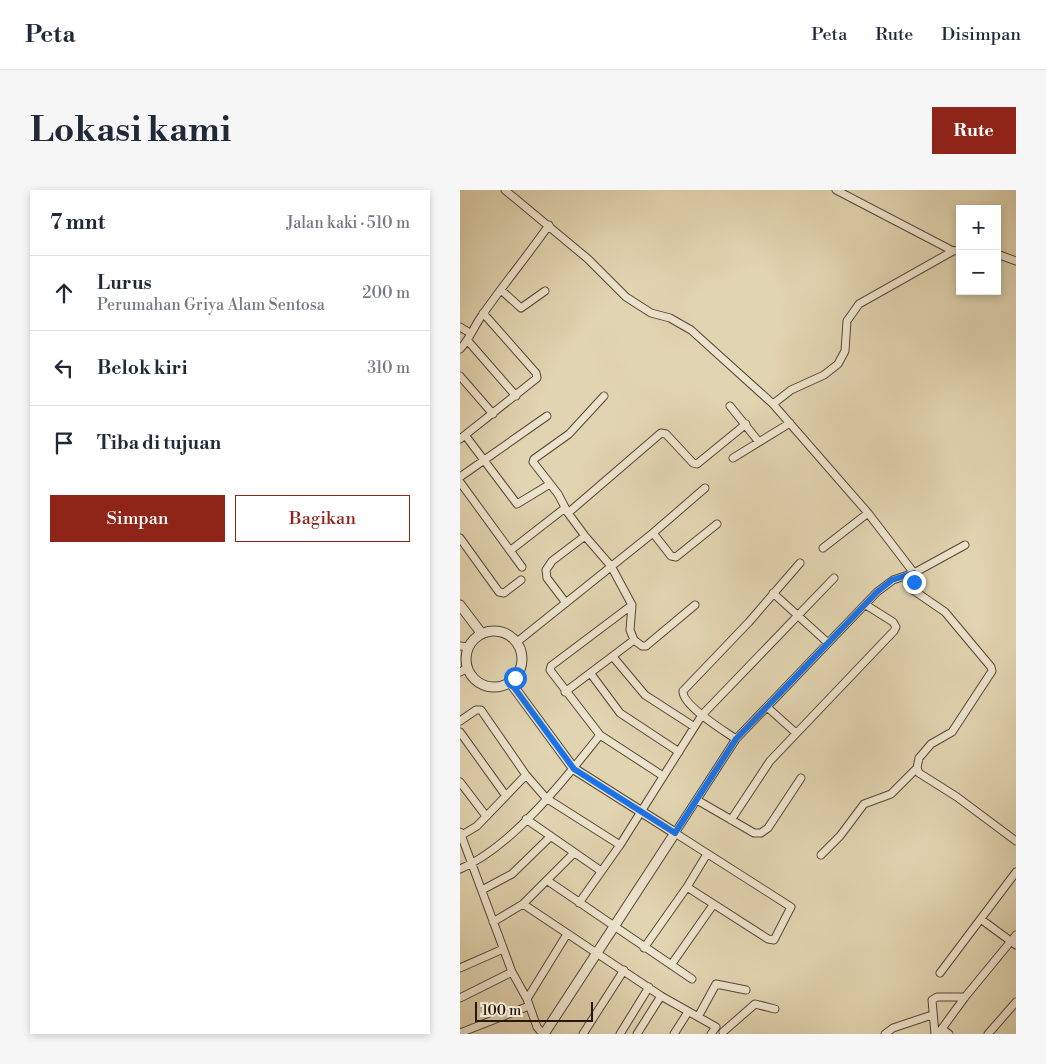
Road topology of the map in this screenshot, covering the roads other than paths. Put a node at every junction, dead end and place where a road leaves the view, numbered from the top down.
1 (505, 190) edge
2 (836, 190) edge
3 (549, 224) junction
4 (956, 251) edge
5 (1001, 255) edge
6 (1016, 261) edge
7 (501, 290) junction
8 (545, 291) dead end
9 (483, 313) junction
10 (460, 327) edge
11 (470, 333) junction
12 (468, 341) junction
13 (460, 349) edge
14 (460, 376) edge
15 (516, 396) junction
16 (604, 396) dead end
17 (772, 404) junction
18 (730, 406) dead end
19 (493, 414) junction
20 (547, 416) dead end
21 (790, 423) junction
22 (746, 424) junction
23 (462, 437) edge
24 (759, 442) junction
25 (733, 458) dead end
26 (482, 459) junction
27 (460, 477) edge
28 (460, 482) edge
29 (550, 484) junction
30 (705, 488) dead end
31 (567, 510) junction
32 (868, 513) junction
33 (717, 524) dead end
34 (653, 533) junction
35 (585, 536) junction
36 (460, 538) edge
37 (965, 545) dead end
38 (823, 548) dead end
39 (511, 550) junction
40 (800, 563) dead end
41 (611, 566) junction
42 (522, 567) dead end
43 (914, 573) junction
44 (834, 578) dead end
45 (521, 580) dead end
46 (773, 593) junction
47 (566, 603) junction
48 (460, 605) edge
49 (866, 605) junction
50 (632, 606) junction
51 (695, 606) dead end
52 (799, 615) junction
53 (482, 634) junction
54 (634, 640) junction
55 (517, 642) junction
56 (828, 643) junction
57 (464, 647) edge
58 (614, 658) junction
59 (464, 670) edge
60 (591, 674) junction
61 (510, 682) junction
62 (565, 692) junction
63 (767, 707) junction
64 (702, 715) junction
65 (460, 721) edge
66 (693, 726) junction
67 (460, 732) edge
68 (796, 733) junction
69 (600, 735) junction
70 (736, 739) junction
71 (679, 752) junction
72 (916, 768) junction
73 (574, 769) junction
74 (526, 775) junction
75 (663, 776) junction
76 (801, 778) dead end
77 (460, 782) edge
78 (506, 796) junction
79 (546, 798) junction
80 (697, 800) junction
81 (641, 811) junction
82 (486, 816) junction
83 (526, 819) junction
84 (731, 820) junction
85 (675, 833) junction
86 (461, 834) edge
87 (550, 836) junction
88 (1016, 842) edge
89 (620, 845) junction
90 (574, 853) junction
91 (708, 854) junction
92 (821, 856) dead end
93 (472, 864) junction
94 (460, 869) edge
95 (601, 871) junction
96 (1016, 872) edge
97 (548, 881) junction
98 (687, 887) junction
99 (482, 890) junction
100 (579, 903) junction
101 (523, 904) junction
102 (713, 905) junction
103 (982, 920) junction
104 (493, 922) junction
105 (614, 928) junction
106 (567, 934) junction
107 (1016, 935) edge
108 (1013, 943) edge
109 (644, 948) junction
110 (503, 949) junction
111 (597, 953) junction
112 (671, 965) junction
113 (460, 968) edge
114 (624, 970) junction
115 (512, 972) junction
116 (940, 973) dead end
117 (692, 979) dead end
118 (649, 987) junction
119 (746, 990) dead end
120 (662, 996) junction
121 (965, 997) junction
122 (460, 998) edge
123 (1016, 1002) edge
124 (528, 1003) junction
125 (774, 1009) dead end
126 (688, 1012) junction
127 (932, 1015) junction
128 (698, 1017) junction
129 (716, 1027) junction
130 (460, 1033) edge
131 (725, 1033) edge
132 (941, 1033) edge
133 (543, 1034) edge
134 (583, 1034) edge
135 (620, 1034) edge
136 (637, 1034) edge
137 (674, 1034) edge
138 (712, 1034) edge
139 (885, 1034) edge
140 (988, 1034) edge

1 - 3 street
2 - 4 street
3 - 7 street
3 - 17 street
4 - 17 street
5 - 6 street
7 - 8 street
7 - 9 street
9 - 11 street
9 - 15 street
10 - 11 street
11 - 12 street
12 - 13 street
12 - 15 street
14 - 19 street
15 - 19 street
16 - 29 street
17 - 21 street
18 - 22 street
19 - 23 street
20 - 26 street
21 - 24 street
21 - 32 street
22 - 24 street
22 - 31 street
23 - 26 street
24 - 25 street
26 - 27 street
26 - 29 street
28 - 39 street
29 - 31 street
30 - 34 street
31 - 35 street
31 - 39 street
32 - 38 street
32 - 43 street
33 - 34 street
34 - 41 street
35 - 41 street
35 - 47 street
36 - 45 street
37 - 43 street
39 - 42 street
40 - 46 street
41 - 47 street
41 - 50 street
43 - 49 street
43 - 72 street
44 - 52 street
46 - 52 street
46 - 64 street
47 - 55 street
48 - 53 street
49 - 56 street
49 - 68 street
50 - 54 street
50 - 62 street
51 - 54 street
52 - 56 street
52 - 64 street
53 - 55 street
53 - 57 street
54 - 58 street
55 - 61 street
56 - 63 street
57 - 59 street
58 - 60 street
58 - 66 street
59 - 61 street
60 - 62 street
60 - 71 street
61 - 73 street
62 - 69 street
63 - 68 street
63 - 70 street
64 - 66 street
64 - 70 street
65 - 74 street
66 - 71 street
67 - 78 street
68 - 84 street
69 - 73 street
69 - 75 street
70 - 80 street
71 - 75 street
72 - 88 street
72 - 92 street
73 - 79 street
73 - 81 street
74 - 78 street
74 - 79 street
75 - 81 street
76 - 84 street
77 - 82 street
78 - 82 street
79 - 83 street
79 - 89 street
80 - 84 street
80 - 85 street
81 - 85 street
81 - 89 street
82 - 86 street
83 - 87 street
83 - 93 street
85 - 91 street
85 - 105 street
86 - 93 street
87 - 90 street
87 - 99 street
89 - 95 street
90 - 95 street
90 - 97 street
91 - 98 street
91 - 102 street
93 - 94 street
93 - 99 street
95 - 100 street
96 - 103 street
97 - 100 street
97 - 101 street
98 - 102 street
98 - 109 street
99 - 104 street
100 - 105 street
101 - 104 street
101 - 106 street
102 - 112 street
103 - 108 street
103 - 116 street
104 - 110 street
105 - 109 street
105 - 111 street
106 - 111 street
106 - 124 street
107 - 108 street
108 - 121 street
109 - 112 street
110 - 113 street
110 - 115 street
111 - 114 street
111 - 133 street
112 - 117 street
114 - 118 street
114 - 134 street
115 - 122 street
115 - 124 street
118 - 120 street
118 - 135 street
119 - 128 street
120 - 126 street
120 - 136 street
121 - 127 street
121 - 132 street
123 - 140 street
124 - 130 street
124 - 133 street
125 - 131 street
126 - 128 street
126 - 137 street
127 - 132 street
127 - 139 street
128 - 129 street
129 - 131 street
129 - 138 street

